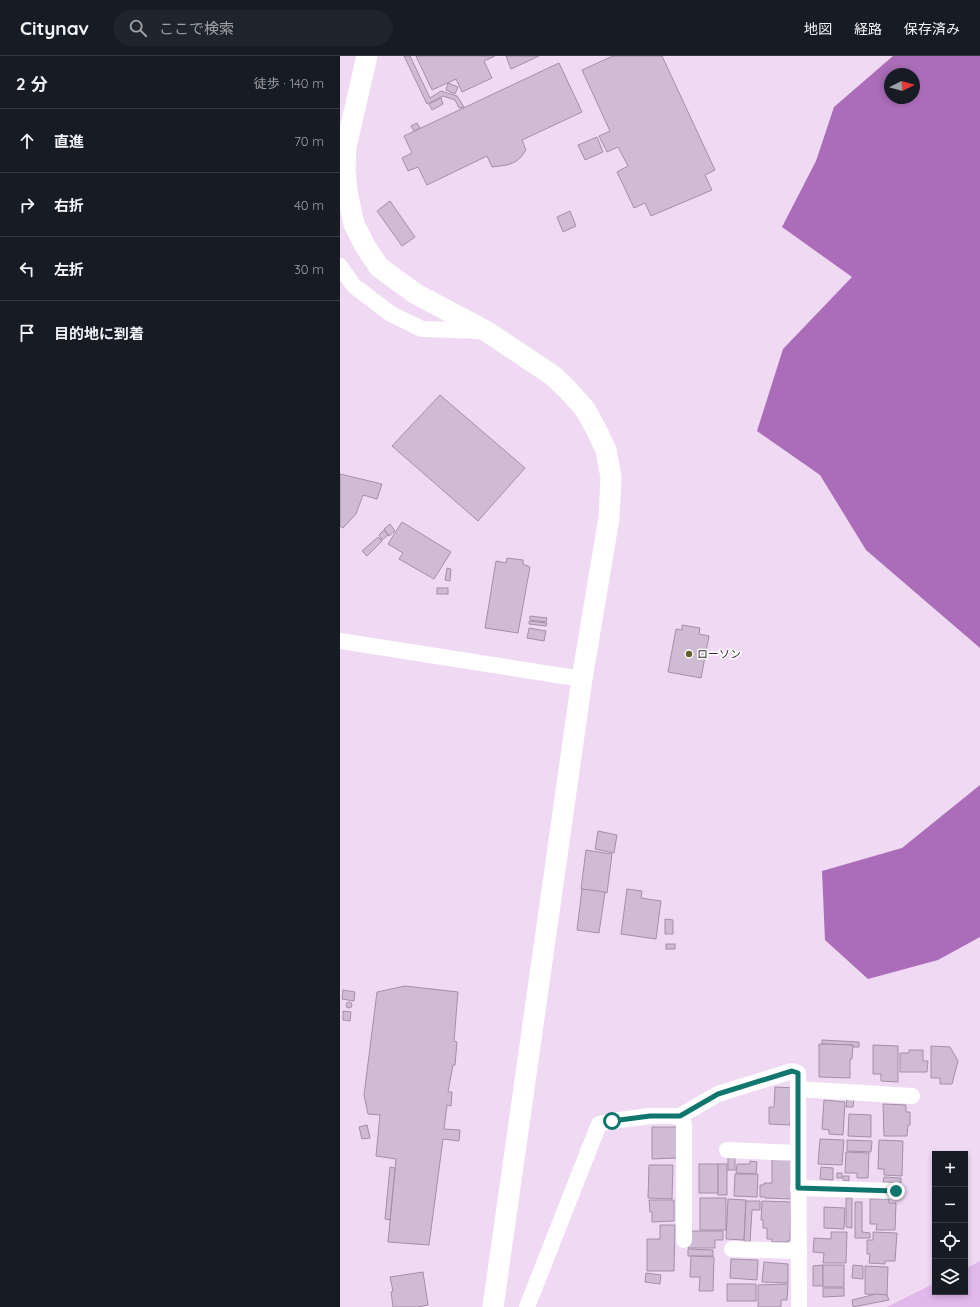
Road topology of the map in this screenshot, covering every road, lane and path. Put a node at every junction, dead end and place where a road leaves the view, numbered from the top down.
1 (368, 56) edge
2 (340, 266) edge
3 (486, 331) junction
4 (340, 641) edge
5 (582, 679) junction
6 (798, 1089) junction
7 (912, 1096) dead end
8 (680, 1116) junction
9 (727, 1150) dead end
10 (798, 1153) junction
11 (798, 1188) junction
12 (896, 1191) dead end
13 (684, 1240) dead end
14 (732, 1249) dead end
15 (798, 1251) junction
16 (493, 1307) edge
17 (527, 1307) edge
18 (799, 1307) edge

1 - 3 street
2 - 3 street
3 - 5 street
4 - 5 street
5 - 16 street
6 - 7 street
6 - 8 street
6 - 10 street
8 - 13 street
8 - 17 street
9 - 10 street
10 - 11 street
11 - 12 street
11 - 15 street
14 - 15 street
15 - 18 street

